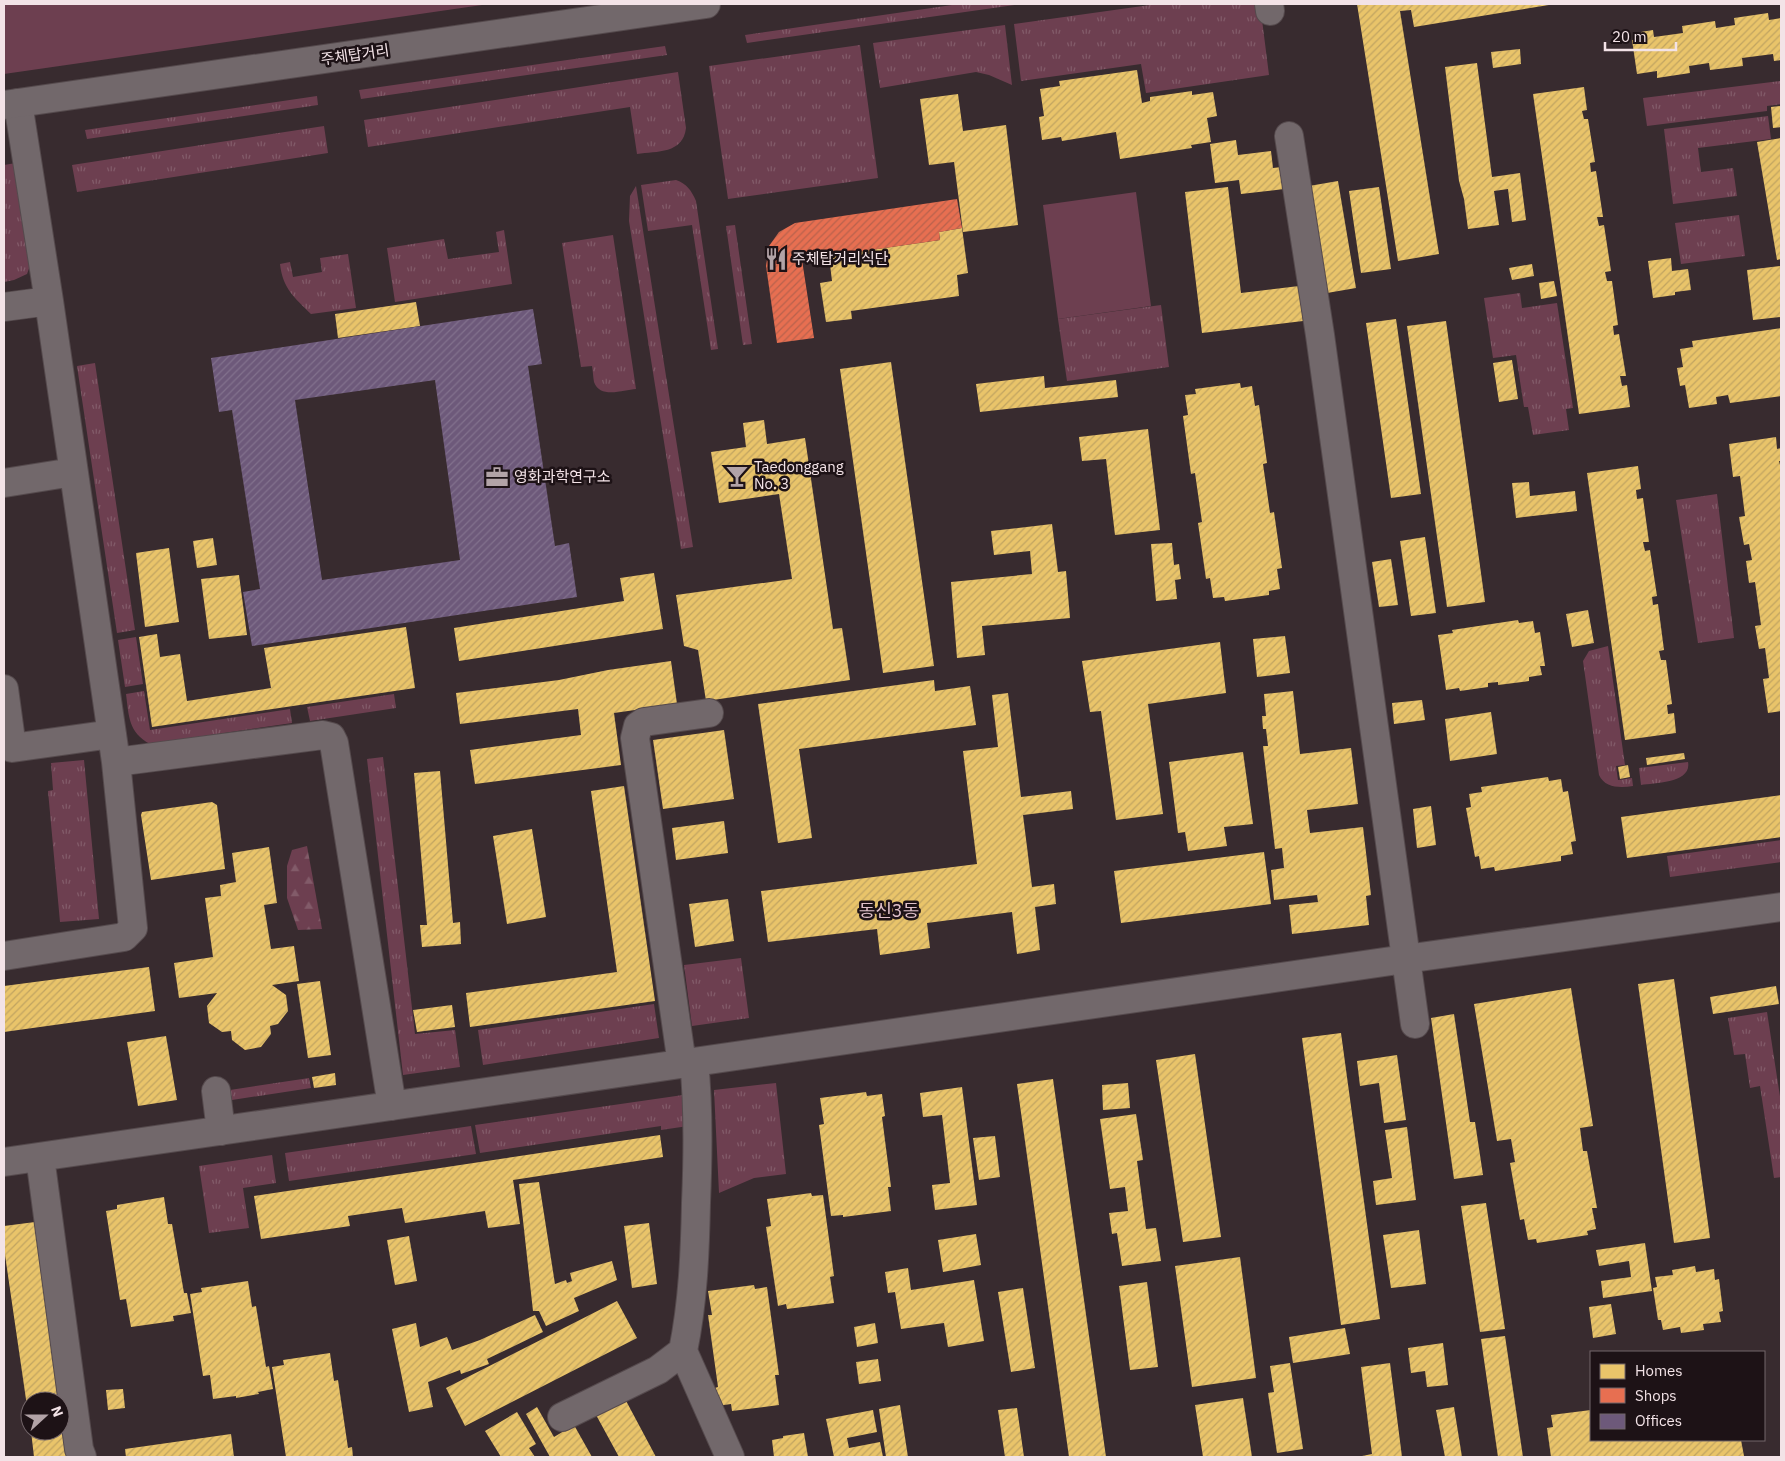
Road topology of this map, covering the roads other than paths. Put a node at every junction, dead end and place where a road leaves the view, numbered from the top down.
1 (706, 4) edge
2 (11, 104) edge
3 (1289, 136) dead end
4 (49, 301) junction
5 (4, 307) edge
6 (73, 472) junction
7 (4, 483) edge
8 (4, 689) edge
9 (709, 714) dead end
10 (112, 734) junction
11 (116, 762) junction
12 (1781, 907) edge
13 (4, 956) edge
14 (1405, 959) junction
15 (1415, 1024) dead end
16 (688, 1063) junction
17 (216, 1091) dead end
18 (392, 1106) junction
19 (221, 1131) junction
20 (40, 1157) junction
21 (4, 1162) edge
22 (683, 1351) junction
23 (562, 1418) dead end
24 (82, 1457) edge
25 (730, 1457) edge

1 - 2 street, 주체탑거리
2 - 4 street
3 - 14 street
4 - 5 street
4 - 6 street
6 - 7 street
6 - 10 street
8 - 10 street
9 - 16 street
10 - 11 street
11 - 13 street
11 - 18 street
12 - 14 street
14 - 15 street
14 - 16 street
16 - 18 street
16 - 22 street
17 - 19 street
18 - 19 street
19 - 20 street
20 - 21 street
20 - 24 street
22 - 23 street
22 - 25 street

